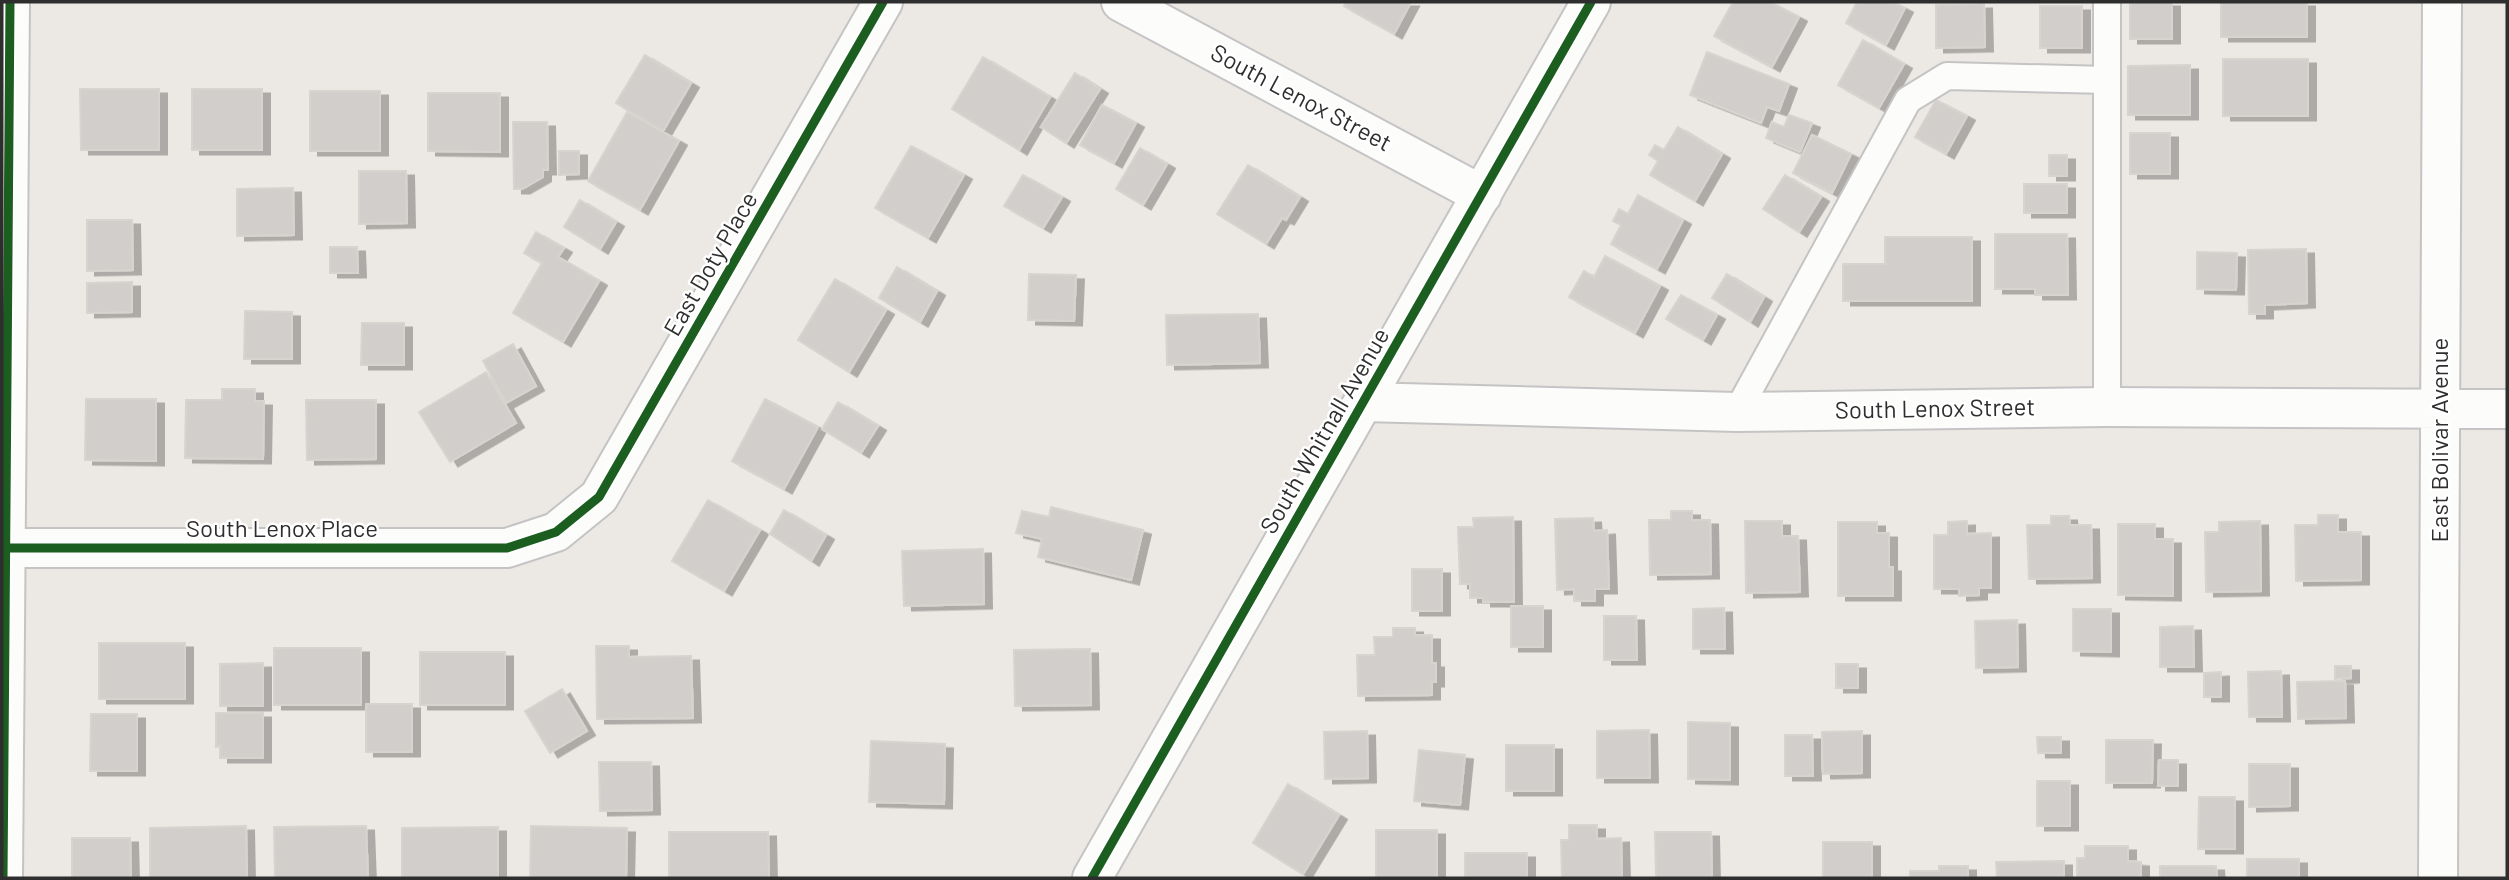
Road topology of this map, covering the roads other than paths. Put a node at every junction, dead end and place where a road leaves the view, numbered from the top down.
1 (10, 2) edge
2 (884, 2) edge
3 (1121, 2) edge
4 (1591, 2) edge
5 (2107, 2) edge
6 (2442, 2) edge
7 (2107, 80) junction
8 (1482, 195) junction
9 (1363, 402) junction
10 (2107, 407) junction
11 (2441, 409) junction
12 (2507, 409) edge
13 (1737, 412) junction
14 (556, 532) joint
15 (6, 548) junction
16 (3, 878) edge
17 (1092, 878) edge
18 (2438, 878) edge

1 - 15 street
2 - 14 street, East Doty Place
3 - 8 street, South Lenox Street
4 - 8 street, South Whitnall Avenue
5 - 7 lane
6 - 11 street, East Bolivar Avenue
7 - 10 lane
7 - 13 lane
8 - 9 street, South Whitnall Avenue
9 - 13 street, South Lenox Street
9 - 17 street, South Whitnall Avenue
10 - 11 street, South Lenox Street
10 - 13 street, South Lenox Street
11 - 12 street, South Lenox Street
11 - 18 street, East Bolivar Avenue
14 - 15 street, South Lenox Place
15 - 16 street

